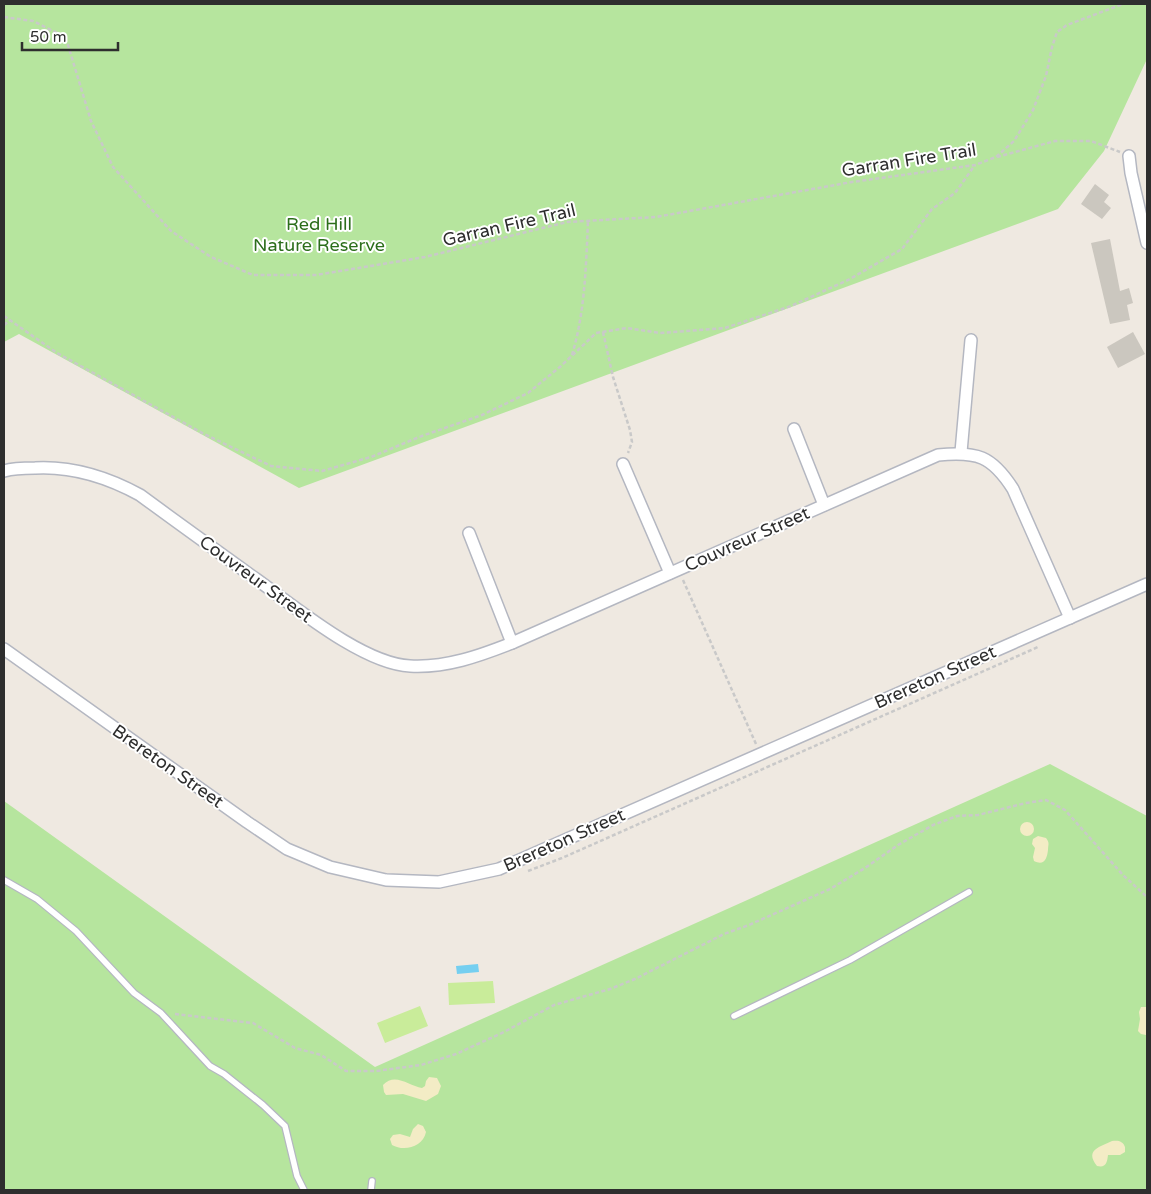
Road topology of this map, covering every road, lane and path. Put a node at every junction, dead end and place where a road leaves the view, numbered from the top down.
1 (1123, 4) edge
2 (4, 18) edge
3 (1129, 156) joint
4 (996, 157) junction
5 (975, 165) junction
6 (588, 221) junction
7 (1147, 244) edge
8 (4, 316) edge
9 (10, 320) junction
10 (4, 324) edge
11 (603, 332) junction
12 (971, 340) dead end
13 (572, 356) junction
14 (794, 429) dead end
15 (961, 452) junction
16 (623, 464) joint
17 (4, 471) edge
18 (824, 505) junction
19 (469, 533) dead end
20 (674, 571) junction
21 (1147, 584) edge
22 (1070, 618) junction
23 (512, 643) junction
24 (1046, 643) dead end
25 (4, 649) edge
26 (761, 754) junction
27 (767, 768) junction
28 (521, 874) dead end
29 (4, 880) edge
30 (969, 892) dead end
31 (1147, 897) edge
32 (161, 1013) junction
33 (734, 1016) dead end
34 (372, 1181) dead end
35 (304, 1190) edge
36 (371, 1190) edge

1 - 4 path, Garran Fire Trail
2 - 6 path, Garran Fire Trail
3 - 4 path
3 - 7 street
4 - 5 path, Garran Fire Trail
5 - 6 path, Garran Fire Trail
5 - 11 path
6 - 13 path
8 - 9 path
9 - 10 path
9 - 13 path
11 - 13 path
11 - 16 path
12 - 15 street
14 - 18 street, Couvreur Street
15 - 18 street, Couvreur Street
15 - 22 street, Couvreur Street
16 - 20 street, Couvreur Street
17 - 23 street, Couvreur Street
18 - 20 street, Couvreur Street
19 - 23 street
20 - 23 street, Couvreur Street
20 - 26 path
21 - 22 street, Brereton Street
22 - 26 street, Brereton Street
24 - 27 path
25 - 26 street, Brereton Street
26 - 27 path
27 - 28 path
29 - 32 lane
30 - 33 lane
31 - 32 path
32 - 35 lane
34 - 36 lane

